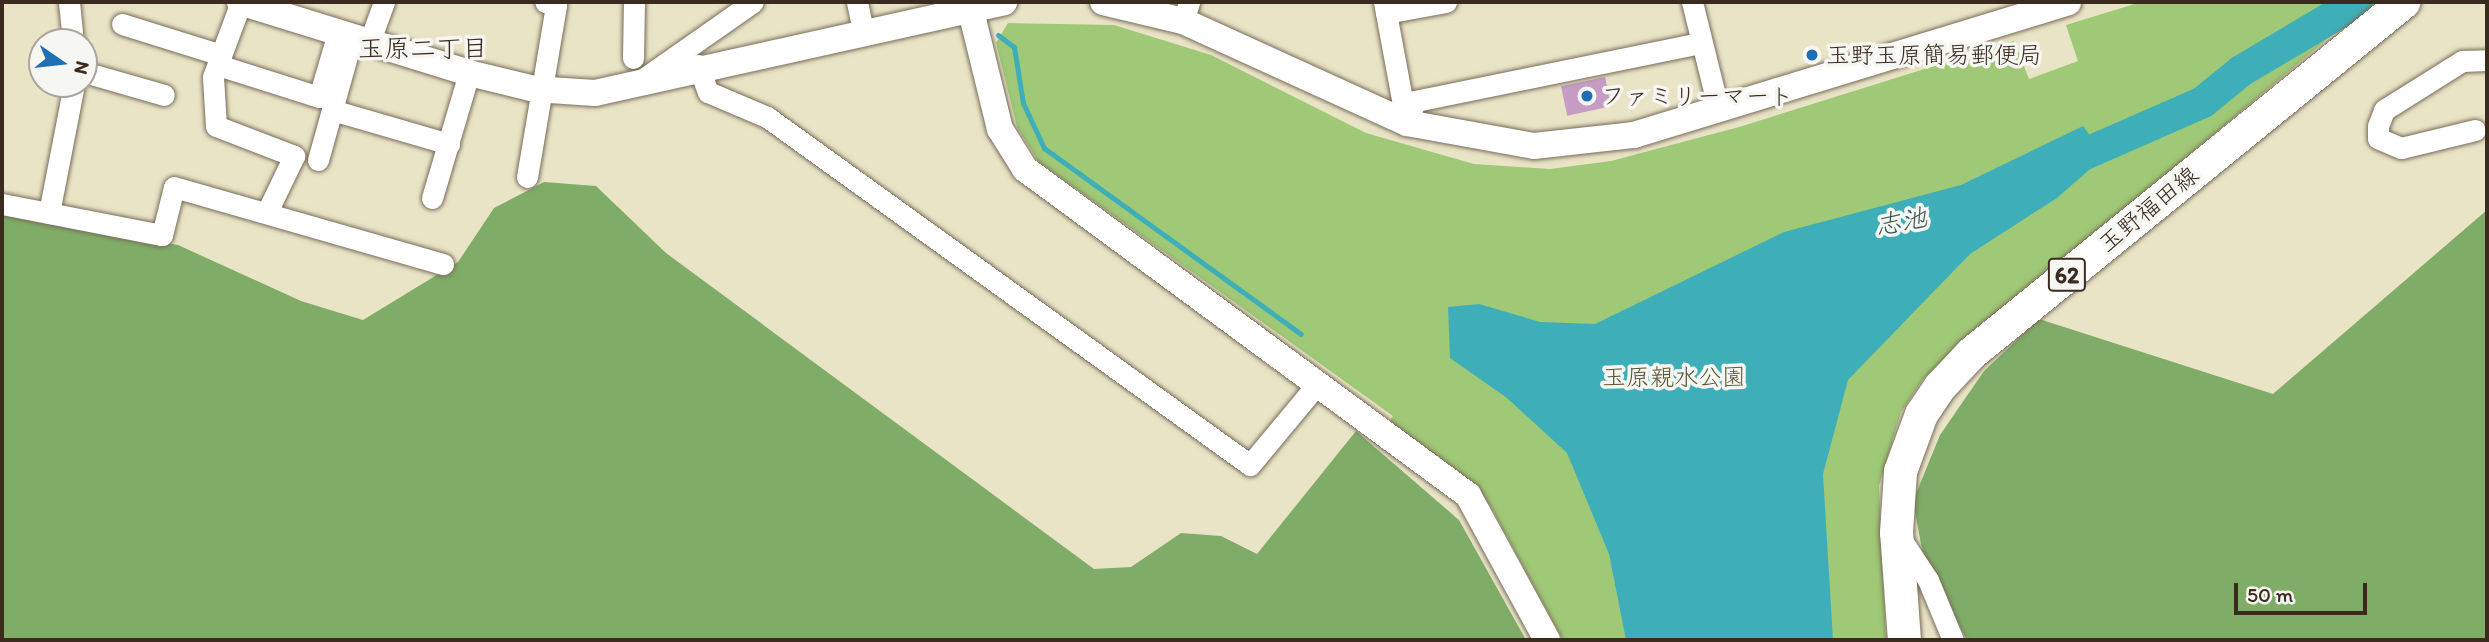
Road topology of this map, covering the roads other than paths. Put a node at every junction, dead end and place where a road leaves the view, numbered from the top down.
1 (69, 2) edge
2 (240, 2) edge
3 (384, 2) edge
4 (545, 2) edge
5 (753, 2) edge
6 (858, 2) edge
7 (1004, 2) edge
8 (1103, 2) edge
9 (1446, 2) edge
10 (1692, 2) edge
11 (2068, 2) edge
12 (2403, 2) edge
13 (637, 4) edge
14 (971, 7) junction
15 (1390, 9) edge
16 (1186, 11) edge
17 (122, 24) dead end
18 (72, 28) edge
19 (863, 30) junction
20 (353, 38) junction
21 (1700, 43) junction
22 (634, 58) dead end
23 (220, 60) junction
24 (2487, 60) edge
25 (698, 65) junction
26 (469, 73) junction
27 (98, 76) edge
28 (635, 85) junction
29 (541, 89) junction
30 (164, 95) dead end
31 (71, 98) edge
32 (332, 110) junction
33 (1719, 111) junction
34 (1406, 123) junction
35 (2475, 130) dead end
36 (449, 144) junction
37 (318, 160) dead end
38 (527, 177) dead end
39 (432, 198) dead end
40 (2, 204) edge
41 (268, 210) junction
42 (49, 213) junction
43 (443, 264) dead end
44 (1318, 383) junction
45 (1896, 532) junction
46 (1547, 640) edge
47 (1904, 640) edge
48 (1953, 640) edge

1 - 18 street
2 - 20 street
2 - 23 street
3 - 20 street
4 - 29 street
5 - 28 street
6 - 19 street
7 - 14 street
8 - 16 street
9 - 15 street
10 - 21 street
11 - 33 street
12 - 45 main road, 玉野福田線 / 62
13 - 22 street
14 - 19 street
14 - 44 street
15 - 34 street
16 - 34 street
17 - 23 street
19 - 25 street
20 - 23 street
20 - 26 street
20 - 32 street
21 - 33 street
21 - 34 street
23 - 41 street
24 - 35 street
25 - 28 street
25 - 44 street
26 - 29 street
26 - 36 street
27 - 30 street
28 - 29 street
29 - 38 street
31 - 42 street
32 - 36 street
32 - 37 street
33 - 34 street
36 - 39 street
40 - 42 street
41 - 42 street
41 - 43 street
44 - 46 street
45 - 47 main road, 玉野福田線 / 62
45 - 48 street

